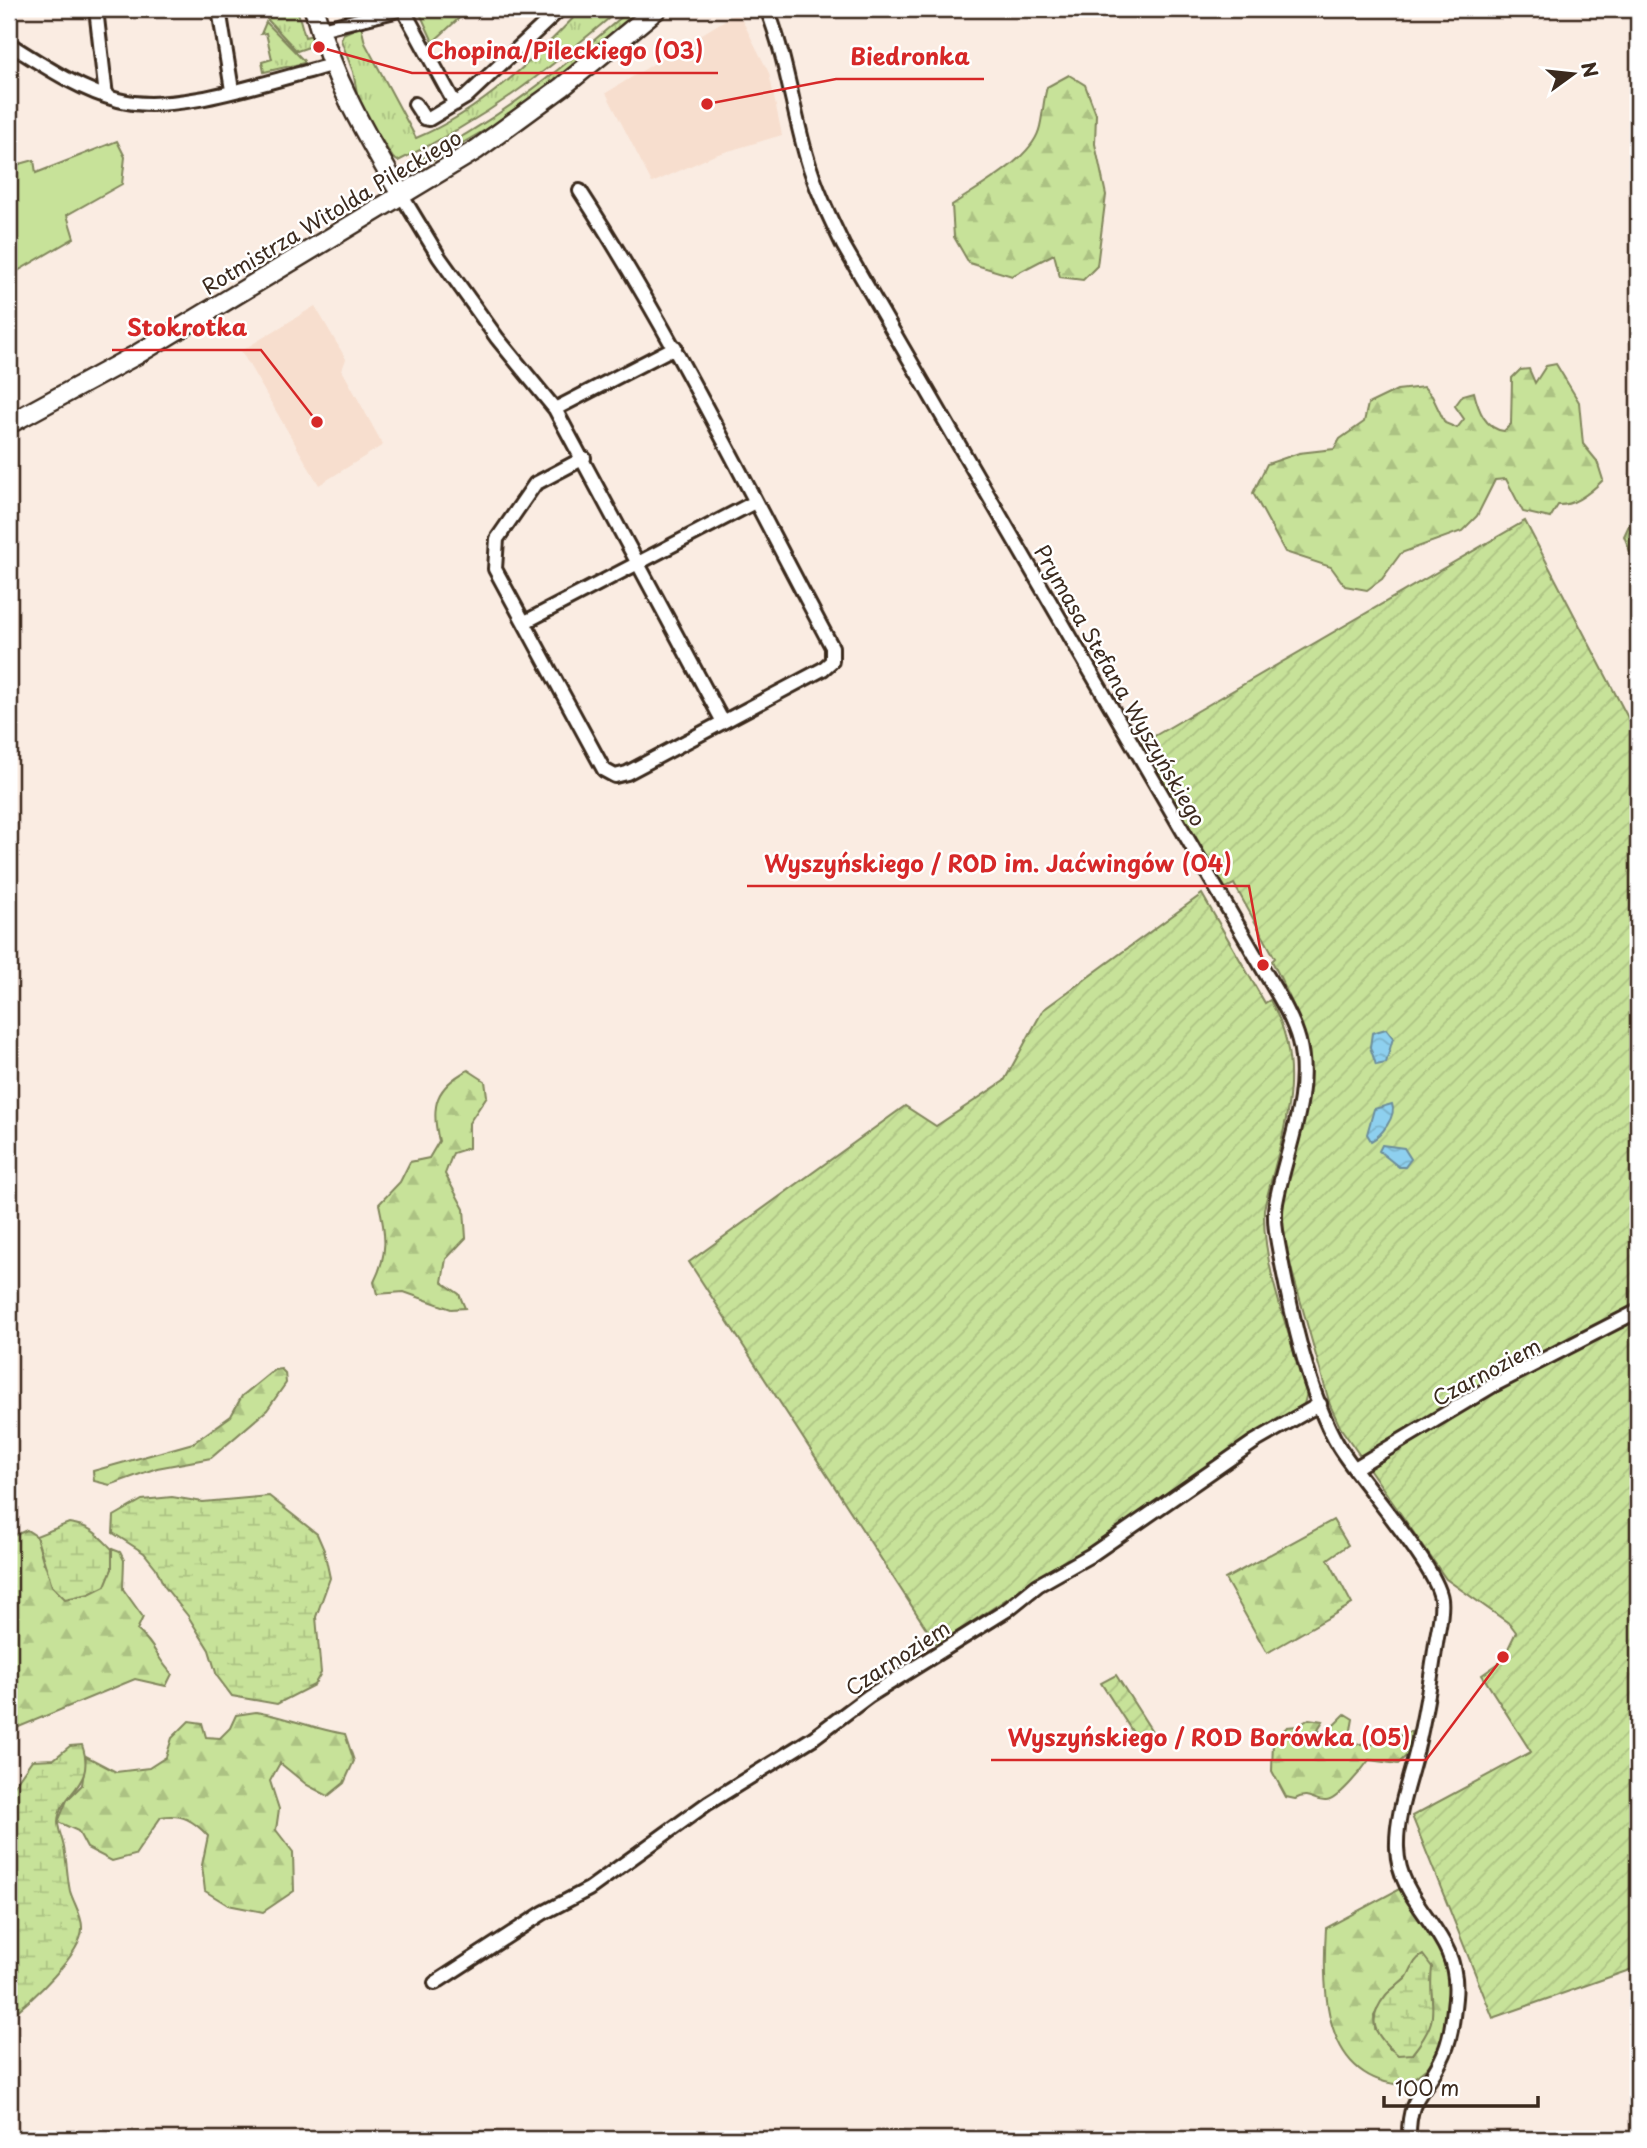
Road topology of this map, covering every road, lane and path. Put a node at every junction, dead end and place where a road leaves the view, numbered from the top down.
1 (96, 9) edge
2 (219, 9) edge
3 (314, 9) edge
4 (560, 9) edge
5 (657, 9) edge
6 (767, 9) edge
7 (321, 29) junction
8 (9, 44) edge
9 (332, 65) junction
10 (232, 90) junction
11 (106, 96) junction
12 (415, 104) dead end
13 (456, 104) junction
14 (580, 191) dead end
15 (402, 197) junction
16 (675, 346) junction
17 (555, 409) junction
18 (9, 424) edge
19 (584, 458) junction
20 (755, 502) junction
21 (640, 563) junction
22 (525, 622) junction
23 (723, 722) junction
24 (1638, 1311) edge
25 (1320, 1404) junction
26 (1355, 1468) junction
27 (435, 1983) dead end
28 (1409, 2139) edge

1 - 11 street
2 - 10 street
3 - 7 main road
4 - 13 street
5 - 15 main road, Rotmistrza Witolda Pileckiego
6 - 25 street, Prymasa Stefana Wyszyńskiego
7 - 9 main road
7 - 13 street
8 - 11 street
9 - 10 street
9 - 15 main road
10 - 11 street
12 - 13 street
14 - 16 street
15 - 17 street
15 - 18 main road, Rotmistrza Witolda Pileckiego
16 - 17 street
16 - 20 street
17 - 19 street
19 - 21 street
19 - 22 street
20 - 21 street
20 - 23 street
21 - 22 street
21 - 23 street
22 - 23 street
24 - 26 street, Czarnoziem
25 - 26 street
25 - 27 street, Czarnoziem
26 - 28 street

